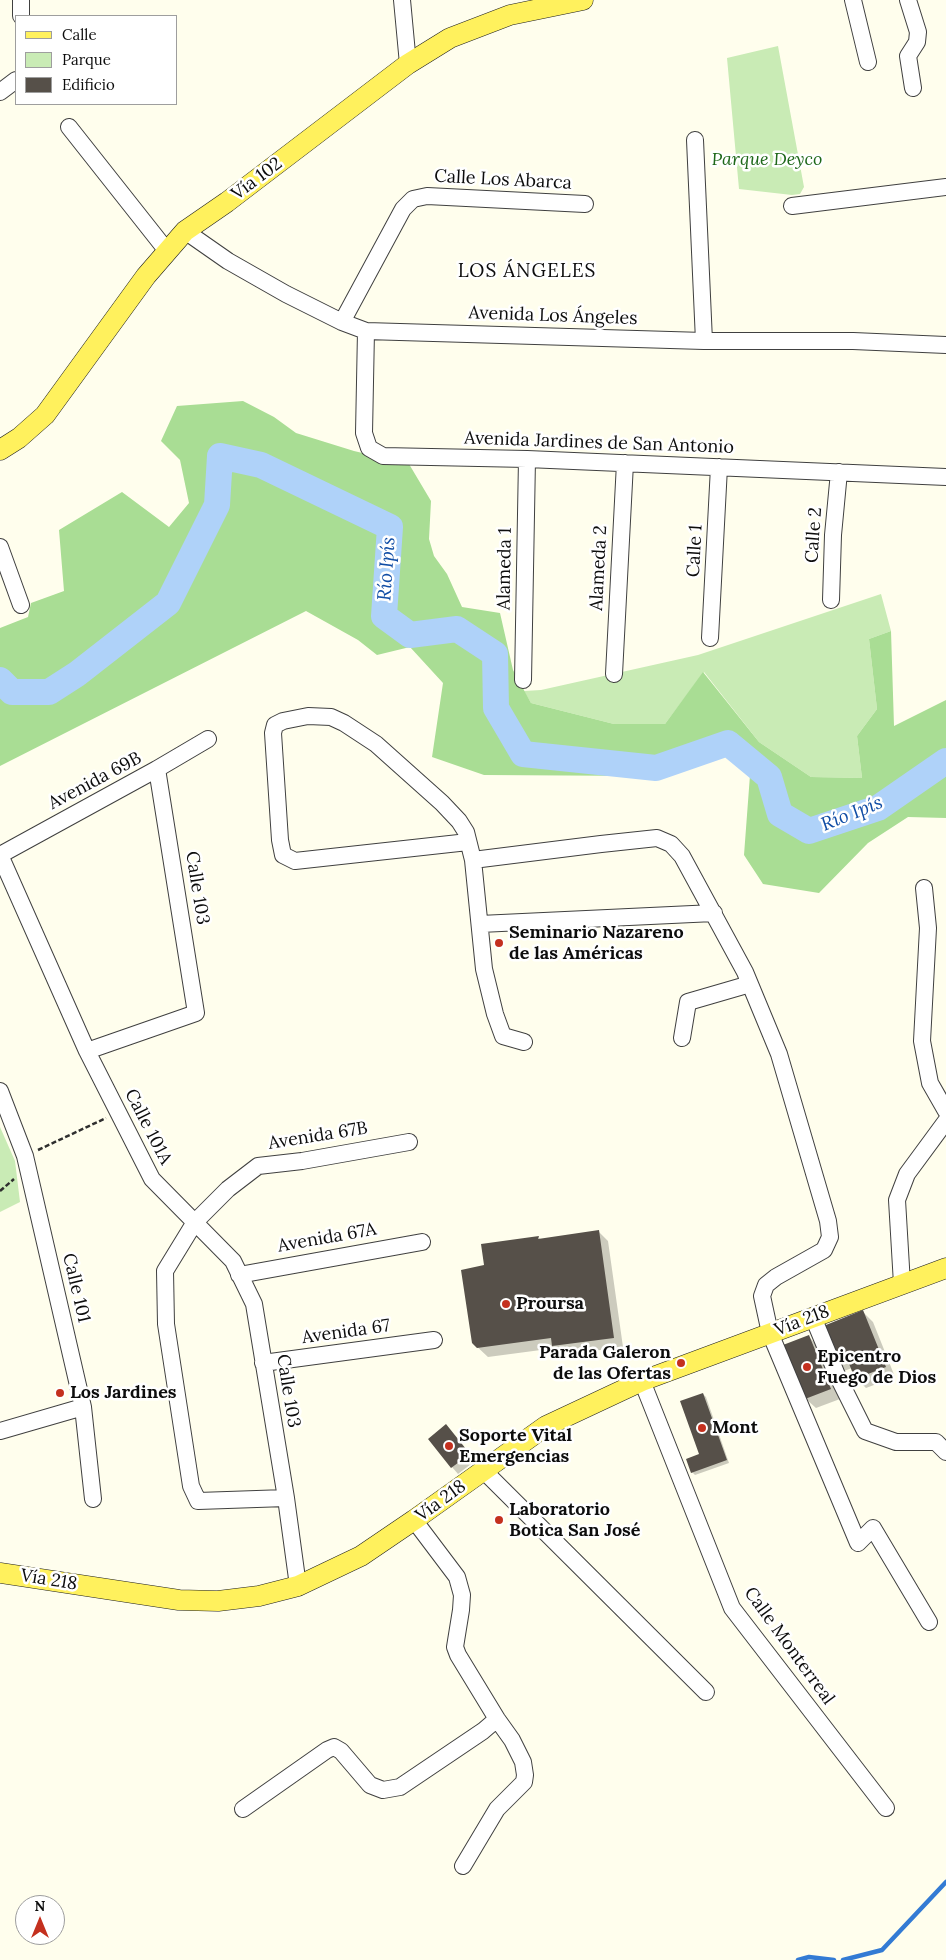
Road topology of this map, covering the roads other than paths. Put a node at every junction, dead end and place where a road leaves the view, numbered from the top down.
1 (21, 0) edge
2 (402, 0) edge
3 (583, 0) edge
4 (853, 0) edge
5 (908, 0) edge
6 (21, 15) edge
7 (868, 62) dead end
8 (408, 64) junction
9 (15, 81) edge
10 (913, 88) dead end
11 (0, 92) edge
12 (69, 127) dead end
13 (695, 140) dead end
14 (946, 187) edge
15 (585, 204) dead end
16 (792, 206) dead end
17 (186, 231) junction
18 (167, 251) junction
19 (342, 322) junction
20 (366, 331) junction
21 (704, 341) junction
22 (946, 345) edge
23 (0, 450) edge
24 (527, 459) junction
25 (625, 463) junction
26 (719, 467) junction
27 (839, 472) junction
28 (946, 477) edge
29 (0, 547) edge
30 (831, 600) dead end
31 (21, 605) dead end
32 (710, 638) dead end
33 (614, 674) dead end
34 (523, 680) dead end
35 (208, 739) dead end
36 (157, 770) junction
37 (468, 842) junction
38 (0, 855) edge
39 (473, 860) junction
40 (924, 888) dead end
41 (714, 913) junction
42 (480, 924) junction
43 (750, 984) junction
44 (682, 1038) dead end
45 (524, 1042) dead end
46 (88, 1051) junction
47 (0, 1091) edge
48 (946, 1111) edge
49 (946, 1121) edge
50 (409, 1142) dead end
51 (196, 1222) junction
52 (422, 1242) dead end
53 (946, 1268) edge
54 (240, 1274) junction
55 (902, 1284) junction
56 (813, 1317) junction
57 (770, 1333) junction
58 (434, 1340) dead end
59 (263, 1363) junction
60 (642, 1382) junction
61 (83, 1407) junction
62 (0, 1431) edge
63 (946, 1452) edge
64 (483, 1470) junction
65 (286, 1498) junction
66 (93, 1499) dead end
67 (414, 1520) junction
68 (0, 1573) edge
69 (298, 1586) junction
70 (930, 1622) dead end
71 (706, 1692) dead end
72 (496, 1719) junction
73 (886, 1808) dead end
74 (243, 1809) dead end
75 (463, 1866) dead end

1 - 6 street
2 - 8 street
3 - 8 main road, Vía 102
4 - 7 street
5 - 10 street
8 - 17 main road, Vía 102
9 - 11 street
12 - 18 street
13 - 21 street
14 - 16 street
15 - 19 street, Calle Los Abarca
17 - 18 main road, Vía 102
17 - 19 street, Avenida Los Ángeles
18 - 23 main road, Vía 102
19 - 20 street, Avenida Los Ángeles
20 - 21 street, Avenida Los Ángeles
20 - 24 street, Avenida Jardines de San Antonio
21 - 22 street, Avenida Los Ángeles
24 - 25 street, Avenida Jardines de San Antonio
24 - 34 street, Alameda 1
25 - 26 street, Avenida Jardines de San Antonio
25 - 33 street, Alameda 2
26 - 27 street, Avenida Jardines de San Antonio
26 - 32 street, Calle 1
27 - 28 street, Avenida Jardines de San Antonio
27 - 30 street, Calle 2
29 - 31 street
35 - 36 street, Avenida 69B
36 - 38 street, Avenida 69B
36 - 46 street, Calle 103
37 - 37 street
37 - 39 street
38 - 46 street, Calle 101A
39 - 41 street
39 - 42 street
40 - 48 street
41 - 42 street
41 - 43 street
42 - 45 street
43 - 44 street
43 - 57 street
46 - 51 street, Calle 101A
47 - 61 street, Calle 101
49 - 55 street
50 - 51 street, Avenida 67B
51 - 54 street, Calle 103
51 - 65 street
52 - 54 street, Avenida 67A
53 - 55 main road, Vía 218
54 - 59 street, Calle 103
55 - 56 main road, Vía 218
56 - 57 main road, Vía 218
56 - 63 street
57 - 60 main road, Vía 218
57 - 70 street
58 - 59 street, Avenida 67
59 - 65 street, Calle 103
60 - 64 main road, Vía 218
60 - 73 street, Calle Monterreal
61 - 62 street
61 - 66 street, Calle 101
64 - 67 main road, Vía 218
64 - 71 street
65 - 69 street, Calle 103
67 - 69 main road, Vía 218
67 - 72 street
68 - 69 main road, Vía 218
72 - 74 street
72 - 75 street

